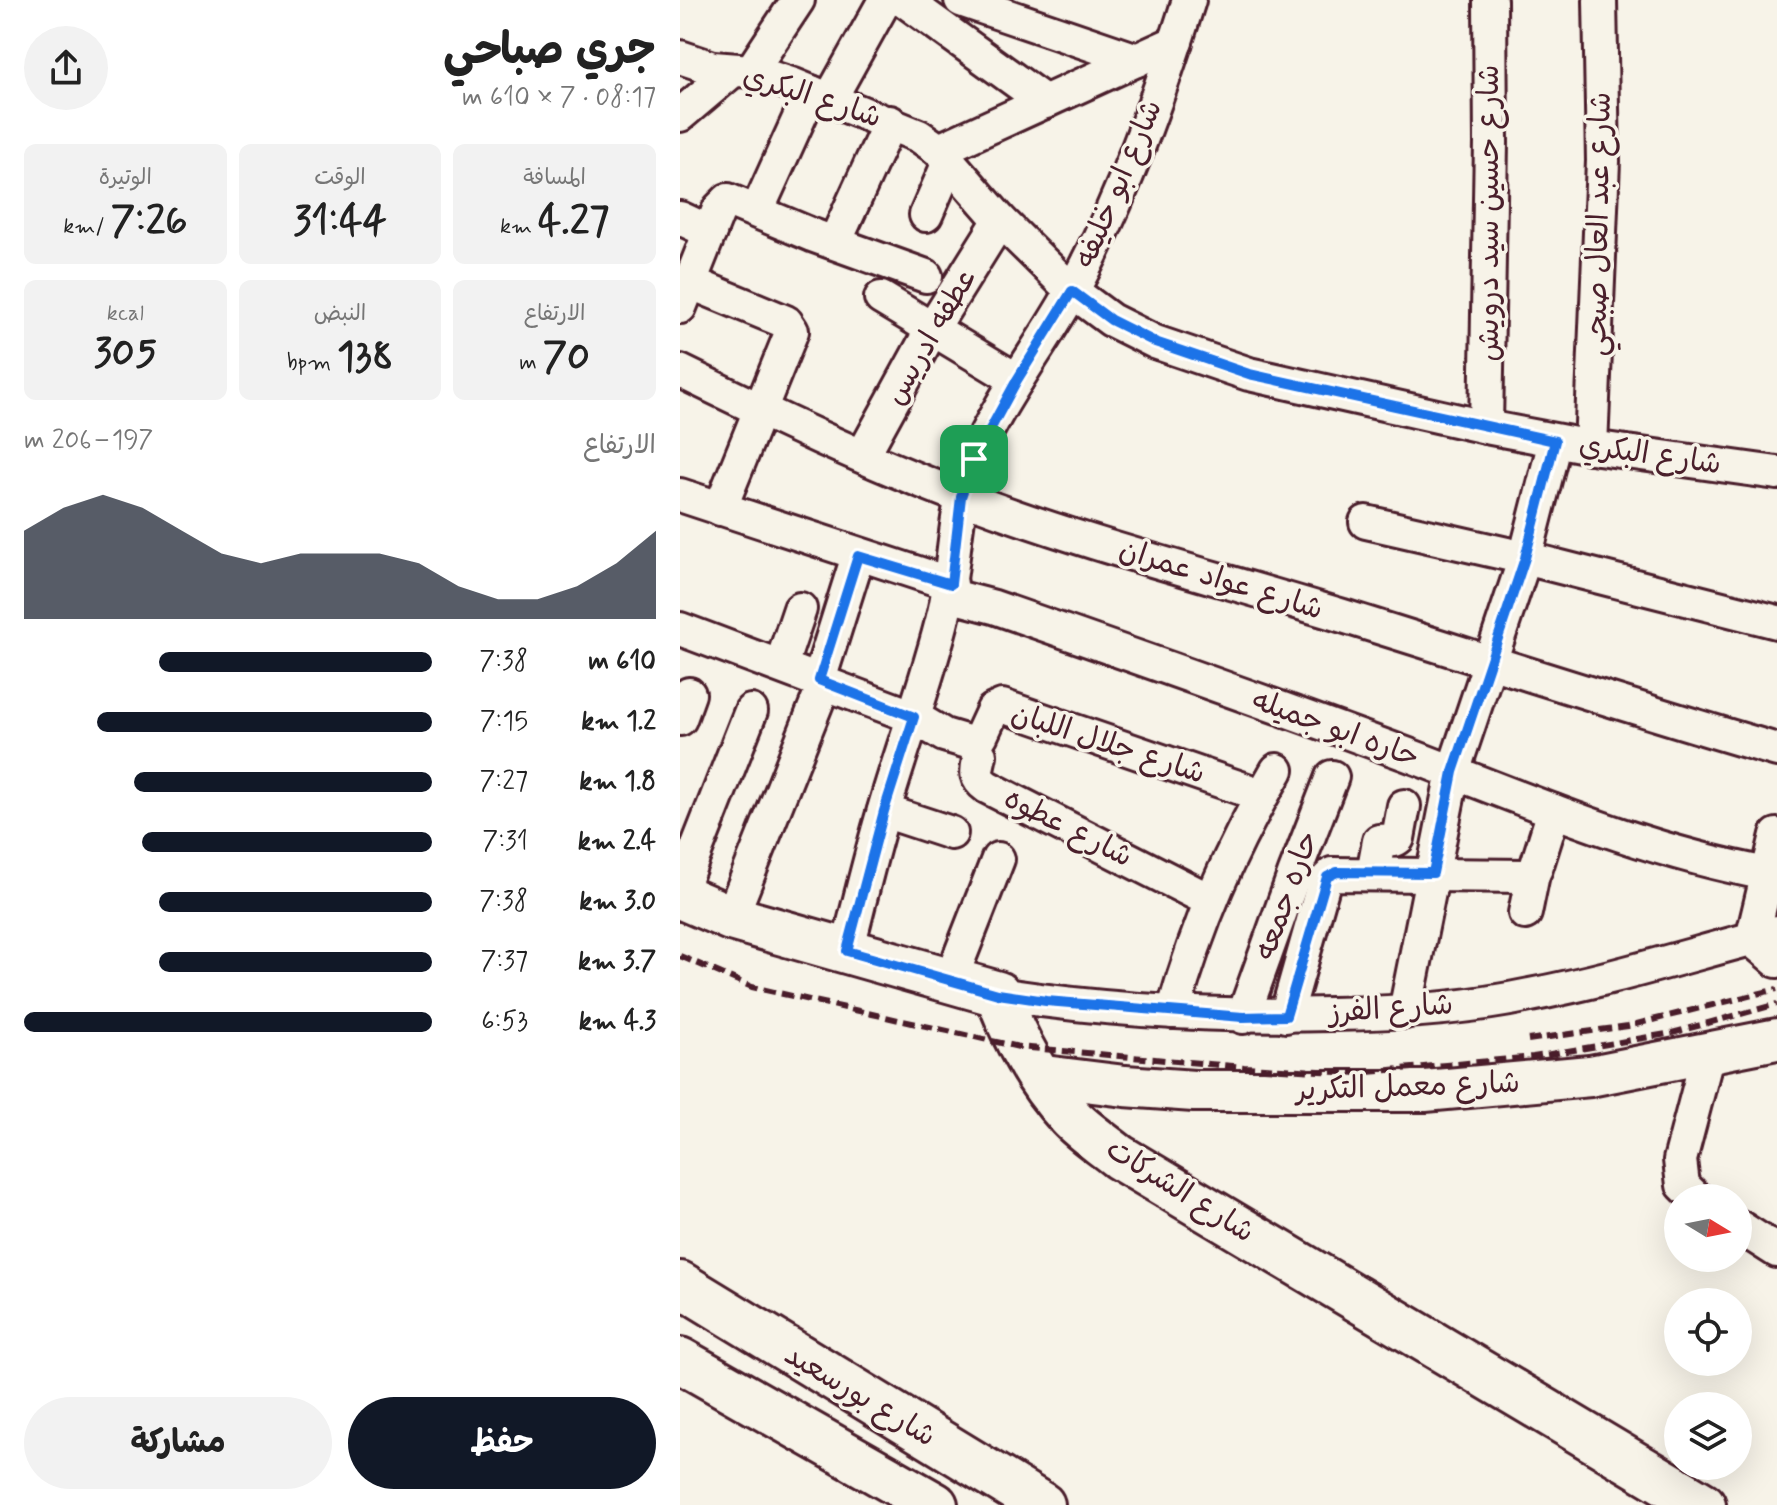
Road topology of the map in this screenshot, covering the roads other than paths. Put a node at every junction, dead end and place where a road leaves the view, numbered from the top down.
1 (798, 0) edge
2 (885, 0) edge
3 (904, 0) edge
4 (961, 0) edge
5 (1188, 0) edge
6 (1490, 0) edge
7 (1600, 0) edge
8 (1176, 42) junction
9 (680, 57) edge
10 (1137, 60) junction
11 (741, 71) junction
12 (821, 95) junction
13 (1045, 102) junction
14 (680, 115) edge
15 (890, 122) junction
16 (944, 156) junction
17 (746, 206) junction
18 (926, 215) dead end
19 (680, 218) edge
20 (1000, 220) junction
21 (710, 232) junction
22 (835, 242) junction
23 (926, 276) dead end
24 (1072, 291) junction
25 (685, 294) edge
26 (881, 298) dead end
27 (932, 329) junction
28 (680, 371) edge
29 (1017, 380) junction
30 (761, 411) junction
31 (1486, 427) junction
32 (1555, 441) junction
33 (1591, 447) junction
34 (863, 455) junction
35 (1777, 473) edge
36 (680, 495) edge
37 (961, 497) junction
38 (720, 509) junction
39 (1366, 522) dead end
40 (858, 556) junction
41 (1525, 558) junction
42 (949, 590) junction
43 (800, 609) dead end
44 (1777, 622) edge
45 (680, 629) edge
46 (1490, 661) junction
47 (781, 665) junction
48 (822, 681) junction
49 (751, 711) dead end
50 (914, 717) junction
51 (971, 743) junction
52 (1777, 750) edge
53 (1453, 772) junction
54 (1332, 777) dead end
55 (1404, 806) dead end
56 (884, 811) junction
57 (1554, 811) junction
58 (951, 833) dead end
59 (1774, 851) edge
60 (998, 859) dead end
61 (1373, 873) junction
62 (1433, 873) junction
63 (1533, 874) junction
64 (680, 893) edge
65 (1209, 900) junction
66 (1525, 913) dead end
67 (731, 918) junction
68 (1765, 935) edge
69 (847, 951) junction
70 (1777, 961) edge
71 (951, 979) junction
72 (998, 994) junction
73 (1173, 1012) junction
74 (1405, 1012) junction
75 (1286, 1016) junction
76 (1243, 1017) junction
77 (1777, 1039) edge
78 (1709, 1050) junction
79 (1036, 1075) junction
80 (1683, 1184) edge
81 (1752, 1235) edge
82 (1777, 1251) edge
83 (680, 1284) edge
84 (775, 1345) junction
85 (680, 1360) edge
86 (743, 1395) junction
87 (935, 1505) edge
88 (1042, 1505) edge
89 (1703, 1505) edge

1 - 11 street
2 - 12 street
3 - 13 street
4 - 10 street
5 - 8 street, شارع ابو خليفه
6 - 31 street, شارع حسين سيد درويش
7 - 33 street, شارع عبد العال صبحي
8 - 10 street
8 - 24 street, شارع ابو خليفه
9 - 11 street, شارع البكري
10 - 13 street
11 - 12 street, شارع البكري
11 - 14 street
12 - 15 street, شارع البكري
12 - 17 street
13 - 16 street
15 - 16 street, شارع البكري
15 - 22 street
16 - 18 street
16 - 20 street, شارع البكري
17 - 21 street
17 - 22 street
19 - 21 street
20 - 24 street, شارع البكري
20 - 27 street, عطفه ادريس
21 - 25 street
22 - 23 street
24 - 29 street, شارع ابو خليفه
24 - 31 street, شارع البكري
25 - 30 street
26 - 27 street
27 - 29 street
27 - 34 street, عطفه ادريس
28 - 30 street, شارع عواد عمران
29 - 37 street, شارع ابو خليفه
30 - 34 street, شارع عواد عمران
30 - 38 street
31 - 32 street, شارع البكري
32 - 33 street, شارع البكري
32 - 41 street
33 - 35 street, شارع البكري
34 - 37 street, شارع عواد عمران
36 - 38 street, حاره ابو جميله
37 - 42 street, شارع ابو خليفه
37 - 46 street, شارع عواد عمران
38 - 40 street, حاره ابو جميله
39 - 41 street
40 - 42 street, حاره ابو جميله
40 - 48 street
41 - 44 street
41 - 46 street
42 - 50 street, شارع ابو خليفه
42 - 53 street, حاره ابو جميله
43 - 47 street
45 - 47 street
46 - 52 street, شارع عواد عمران
46 - 53 street
47 - 48 street
48 - 50 street
48 - 67 street
49 - 64 street
50 - 51 street
50 - 56 street, شارع ابو خليفه
51 - 65 street, شارع عطوه
51 - 65 street, شارع جلال اللبان
53 - 57 street, حاره ابو جميله
53 - 62 street
54 - 76 street, حاره جمعه
55 - 61 street
56 - 58 street
56 - 69 street, شارع ابو خليفه
57 - 59 street, حاره ابو جميله
57 - 63 street
59 - 68 street
60 - 71 street
61 - 62 street
61 - 75 street
62 - 63 street
62 - 74 street
63 - 66 street
64 - 67 main road
65 - 73 street
67 - 69 main road
68 - 70 street
68 - 74 street, شارع الفرز
69 - 71 main road
71 - 72 main road
72 - 73 street, شارع الفرز
72 - 79 main road, شارع الشركات
73 - 76 street, شارع الفرز
74 - 75 street, شارع الفرز
75 - 76 street, شارع الفرز
77 - 78 street, شارع معمل التكرير
78 - 79 street, شارع معمل التكرير
78 - 80 street
79 - 89 main road, شارع الشركات
81 - 82 street
83 - 84 main road, شارع بورسعيد
84 - 86 main road
84 - 88 main road, شارع بورسعيد
85 - 86 main road, شارع بورسعيد
86 - 87 main road, شارع بورسعيد

